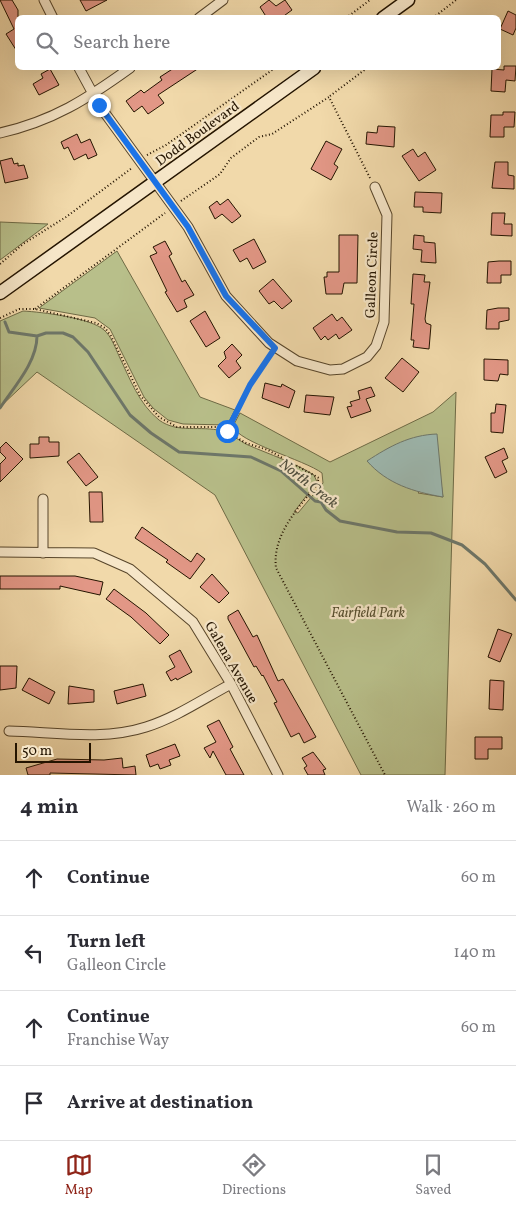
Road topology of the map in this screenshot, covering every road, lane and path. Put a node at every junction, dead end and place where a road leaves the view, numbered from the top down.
1 (44, 0) edge
2 (223, 0) edge
3 (370, 0) edge
4 (408, 0) edge
5 (456, 0) edge
6 (212, 4) edge
7 (52, 15) edge
8 (202, 15) edge
9 (350, 15) edge
10 (387, 15) edge
11 (437, 15) edge
12 (80, 70) edge
13 (127, 70) edge
14 (311, 70) edge
15 (364, 70) edge
16 (93, 94) junction
17 (329, 97) junction
18 (0, 133) edge
19 (155, 183) junction
20 (375, 187) joint
21 (173, 207) junction
22 (0, 293) edge
23 (35, 310) junction
24 (0, 318) edge
25 (275, 348) junction
26 (227, 431) junction
27 (43, 499) dead end
28 (0, 552) edge
29 (43, 553) junction
30 (231, 684) junction
31 (9, 731) dead end
32 (278, 775) edge
33 (385, 775) edge

1 - 7 street
2 - 6 street
3 - 9 path
4 - 10 street
5 - 11 path
6 - 8 street
12 - 16 street, Galleon Circle
13 - 16 street
14 - 19 street, Dodd Boulevard
15 - 17 path
16 - 18 street
16 - 19 street, Galleon Circle
17 - 20 path
17 - 21 path
19 - 21 street, Galleon Circle
19 - 22 street, Dodd Boulevard
20 - 25 street, Galleon Circle
21 - 23 path
21 - 25 street, Galleon Circle
23 - 24 path
23 - 26 path
25 - 26 path
26 - 33 path
27 - 29 street
28 - 29 street, Galena Avenue
29 - 30 street, Galena Avenue
30 - 31 street
30 - 32 street, Galena Avenue

